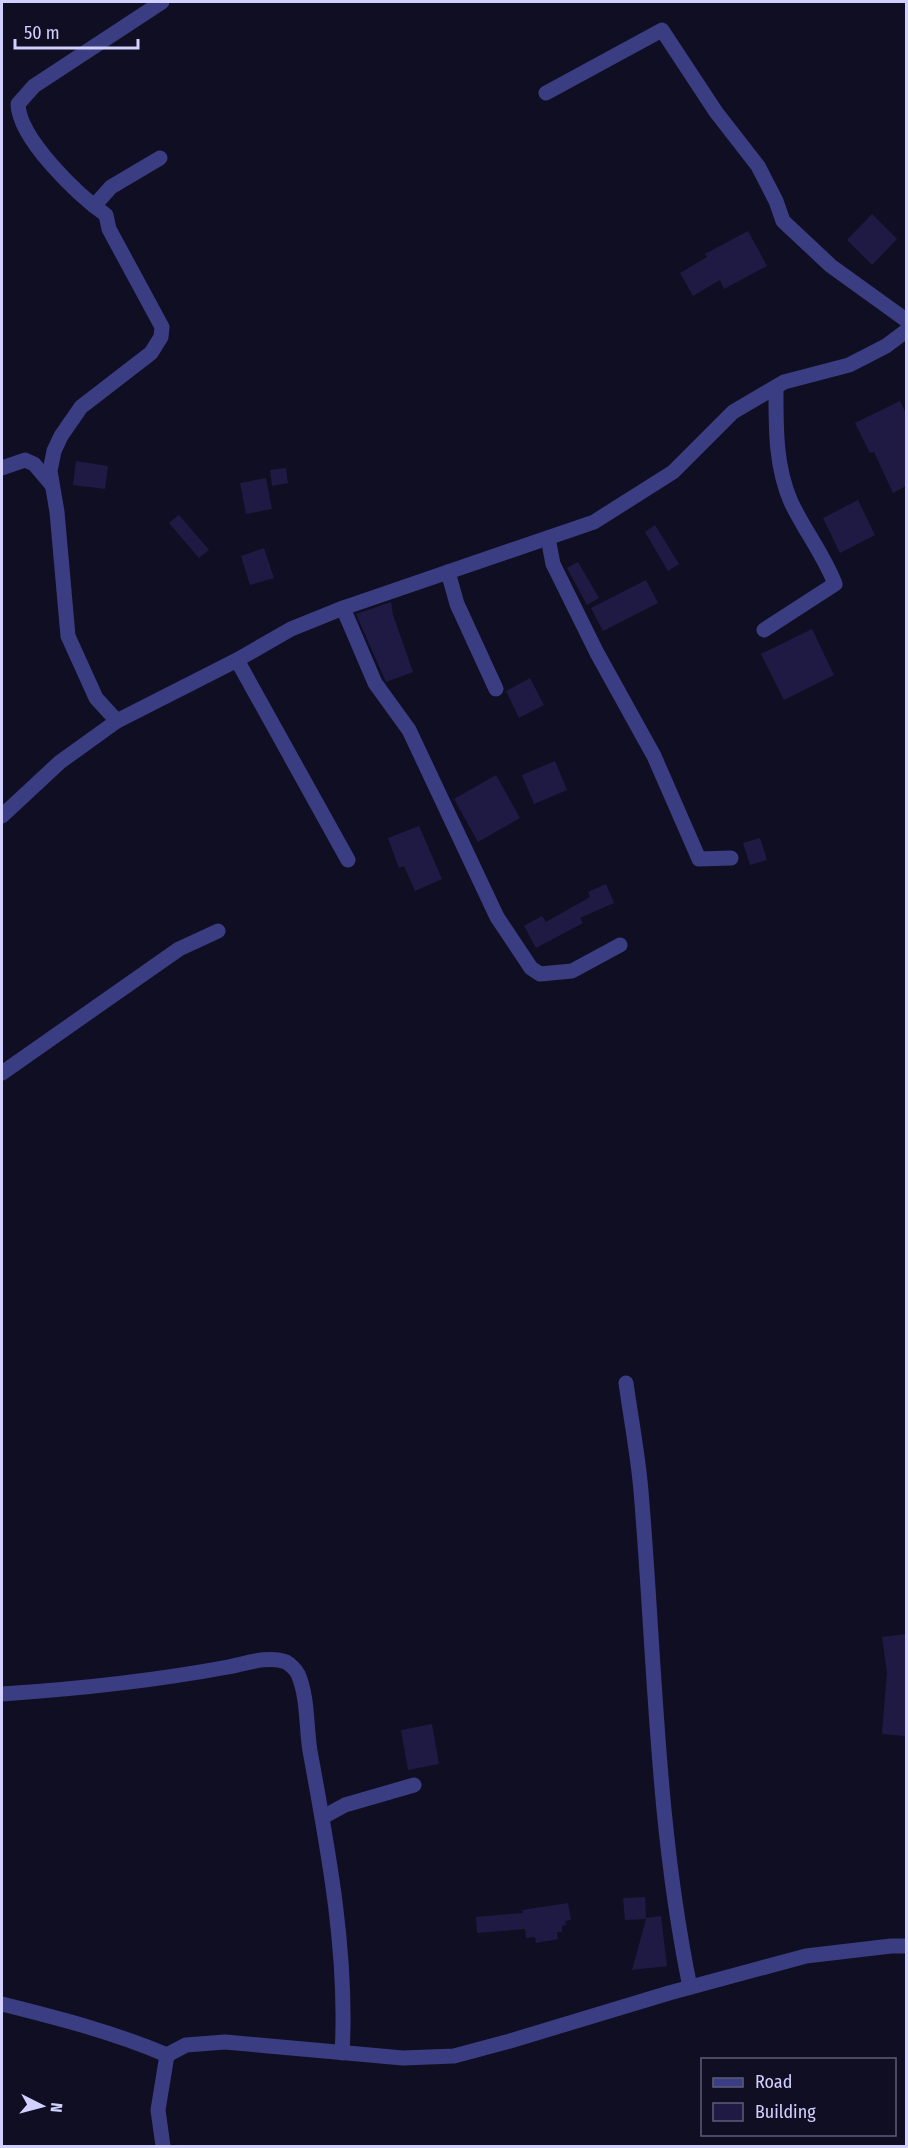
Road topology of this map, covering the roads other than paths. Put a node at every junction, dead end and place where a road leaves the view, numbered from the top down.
1 (162, 2) edge
2 (546, 93) dead end
3 (160, 158) dead end
4 (93, 206) junction
5 (906, 320) edge
6 (906, 330) edge
7 (776, 387) junction
8 (2, 468) edge
9 (51, 484) junction
10 (548, 538) junction
11 (448, 572) junction
12 (343, 608) junction
13 (764, 630) dead end
14 (237, 660) junction
15 (496, 689) dead end
16 (117, 721) junction
17 (2, 816) edge
18 (731, 858) dead end
19 (348, 860) dead end
20 (218, 931) dead end
21 (620, 945) dead end
22 (2, 1072) edge
23 (626, 1383) dead end
24 (2, 1694) edge
25 (414, 1785) dead end
26 (323, 1817) junction
27 (906, 1946) edge
28 (690, 1987) junction
29 (2, 2004) edge
30 (342, 2053) junction
31 (167, 2055) junction
32 (163, 2146) edge

1 - 4 street
2 - 5 street
3 - 4 street
4 - 9 street
6 - 7 street
7 - 10 street
7 - 13 street
8 - 9 street
9 - 16 street
10 - 11 street
10 - 18 street
11 - 12 street
11 - 15 street
12 - 14 street
12 - 21 street
14 - 16 street
14 - 19 street
16 - 17 street
20 - 22 street
23 - 28 street
24 - 26 street
25 - 26 street
26 - 30 street
27 - 28 street
28 - 30 street
29 - 31 street
30 - 31 street
31 - 32 street

